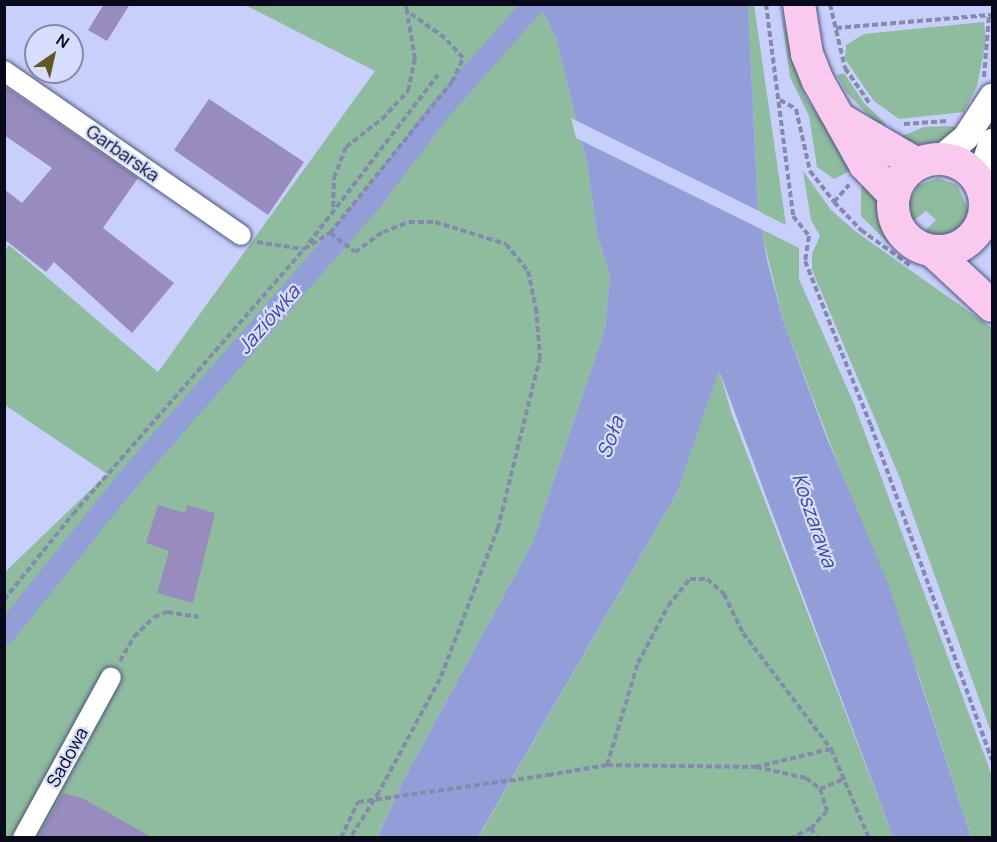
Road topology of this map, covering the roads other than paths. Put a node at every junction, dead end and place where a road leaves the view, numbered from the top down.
1 (799, 4) edge
2 (4, 71) edge
3 (987, 90) edge
4 (839, 118) junction
5 (993, 142) edge
6 (929, 161) junction
7 (979, 181) junction
8 (894, 195) junction
9 (241, 235) road end
10 (985, 244) edge
11 (923, 260) junction
12 (993, 306) edge
13 (111, 677) road end
14 (23, 837) edge

1 - 4 main road
2 - 9 street, Garbarska
3 - 6 street
4 - 6 main road
4 - 8 main road
5 - 7 street
6 - 7 main road
6 - 8 main road
7 - 10 main road
8 - 11 main road
10 - 11 main road
11 - 12 main road
13 - 14 street, Sadowa

